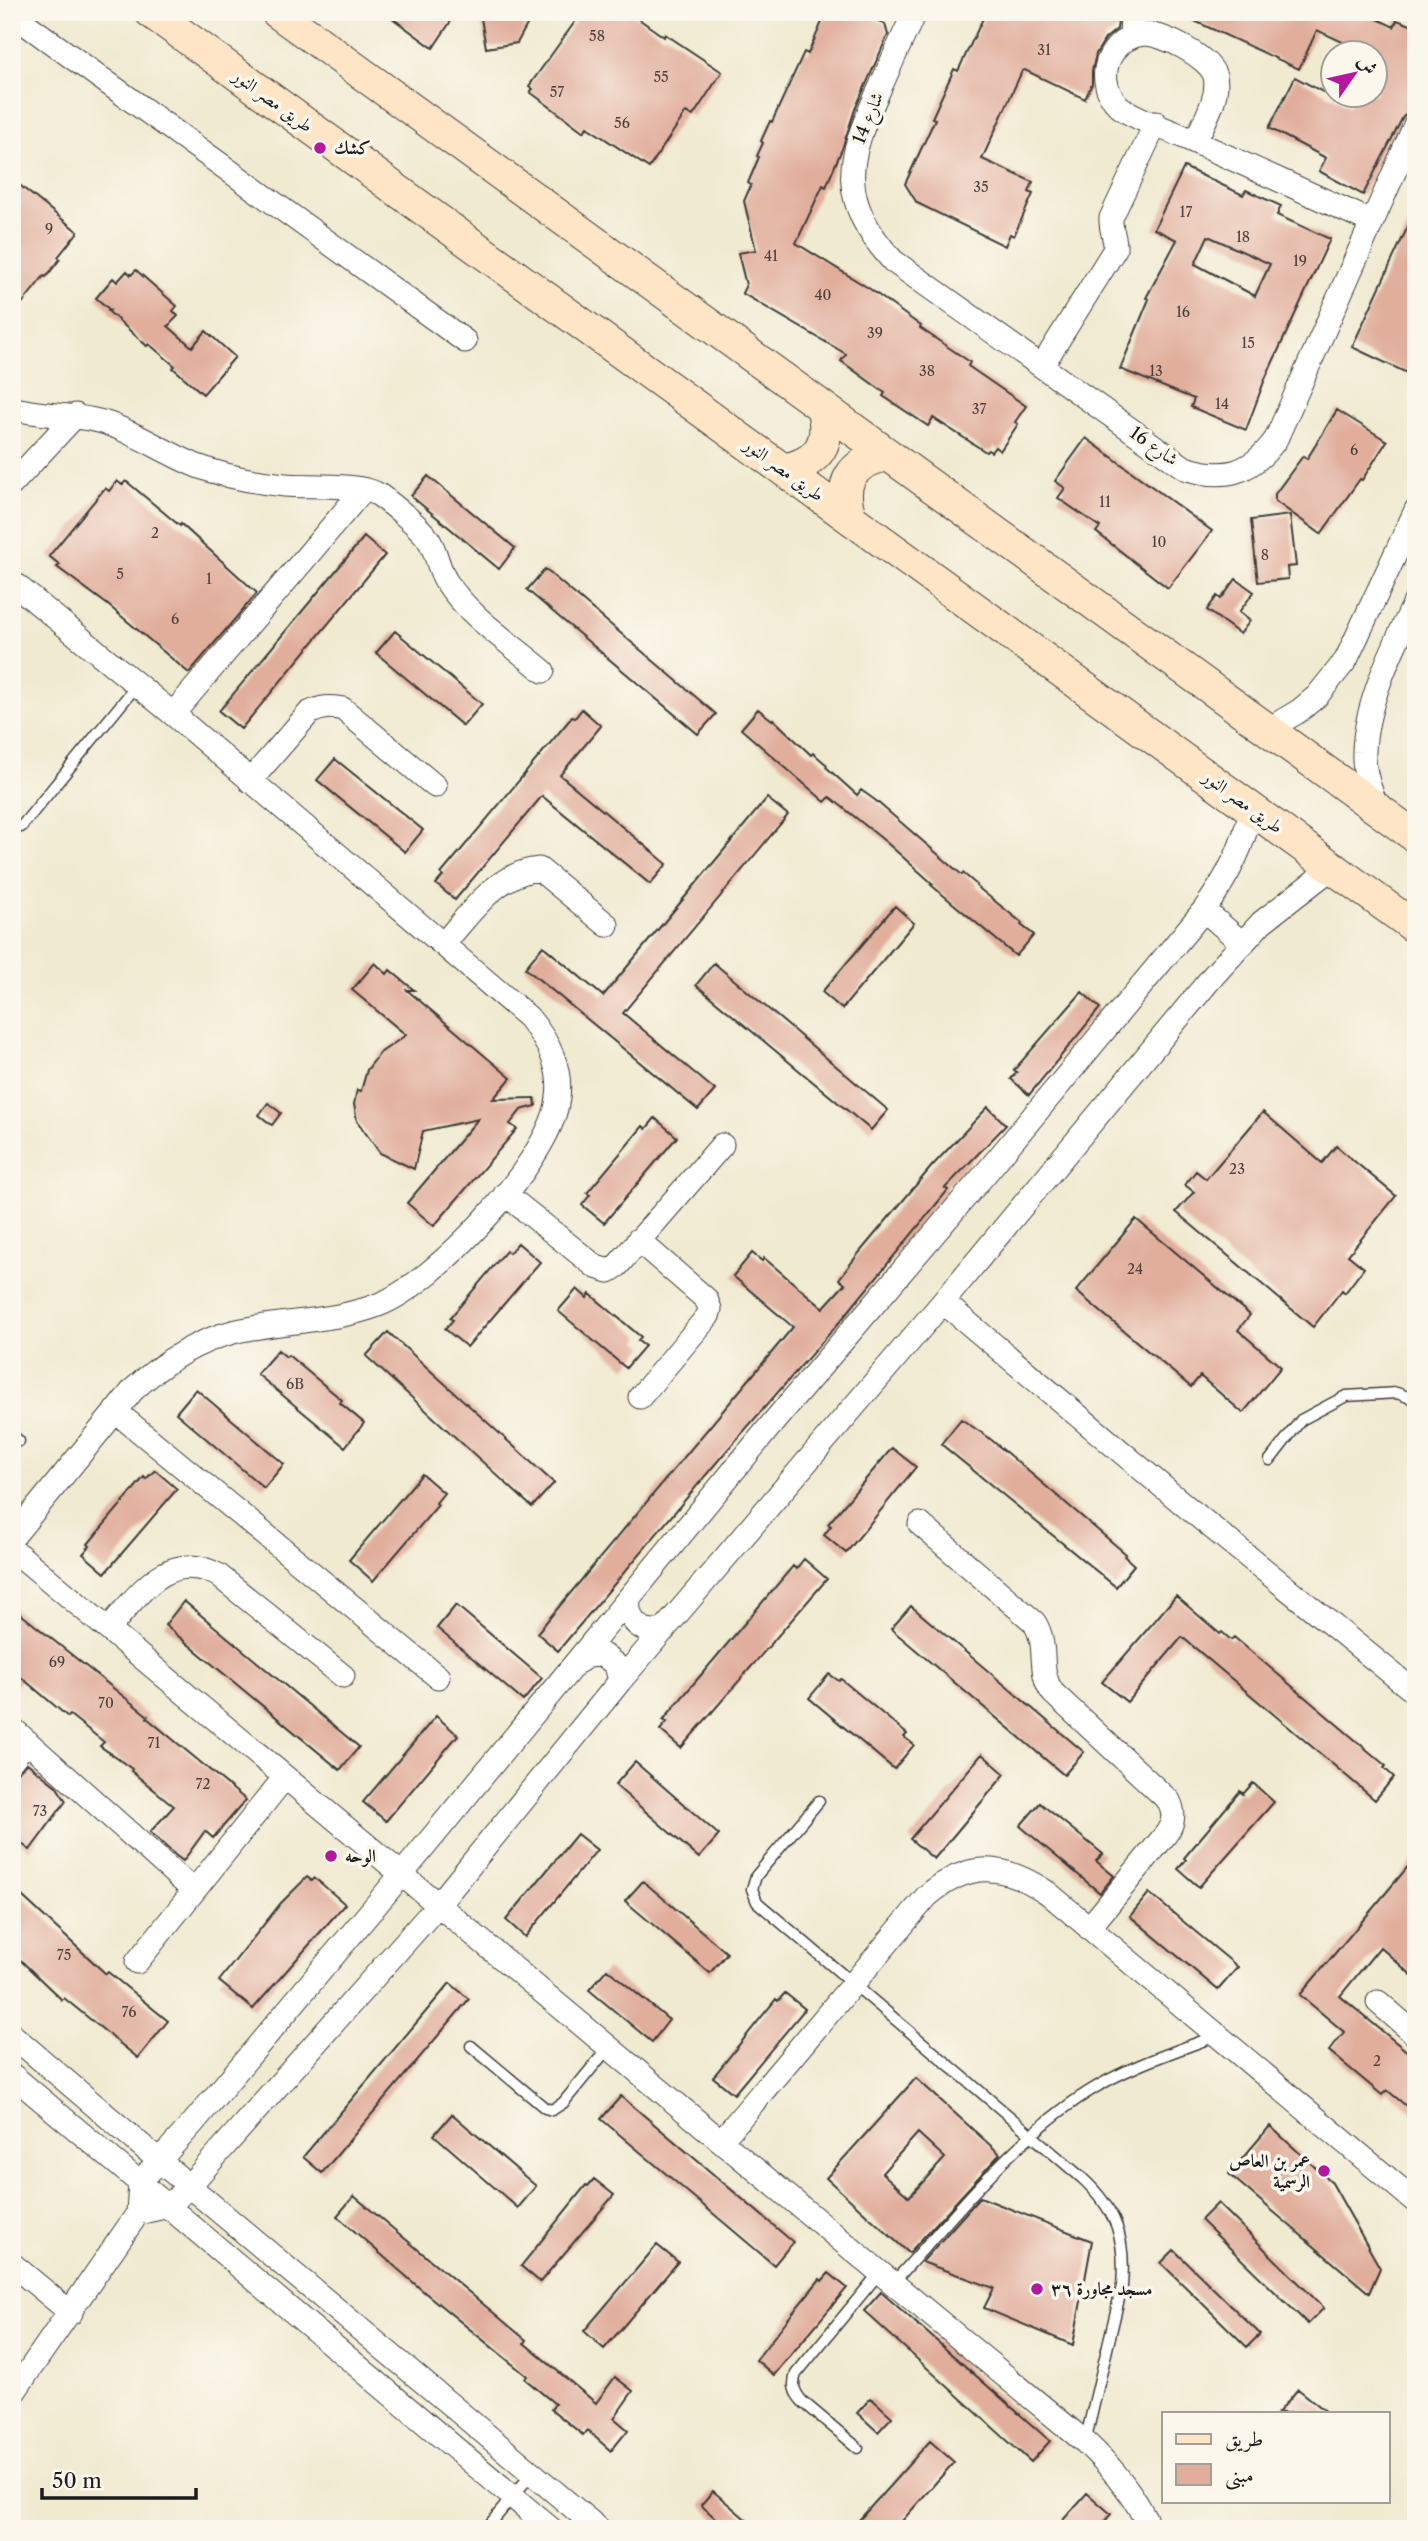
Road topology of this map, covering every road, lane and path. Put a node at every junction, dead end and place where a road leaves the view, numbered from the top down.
1 (151, 12) edge
2 (277, 12) edge
3 (915, 12) edge
4 (1132, 12) edge
5 (12, 14) edge
6 (1131, 37) junction
7 (1156, 123) junction
8 (1416, 123) edge
9 (1195, 142) junction
10 (1372, 222) junction
11 (893, 261) joint
12 (465, 341) dead end
13 (1042, 366) junction
14 (822, 407) junction
15 (12, 408) edge
16 (76, 415) junction
17 (887, 455) junction
18 (784, 470) junction
19 (12, 484) edge
20 (363, 489) junction
21 (1416, 510) edge
22 (851, 519) junction
23 (12, 582) edge
24 (1416, 600) edge
25 (543, 671) dead end
26 (138, 685) junction
27 (173, 714) junction
28 (1267, 730) junction
29 (250, 781) junction
30 (435, 786) dead end
31 (1251, 808) junction
32 (1378, 809) junction
33 (21, 827) dead end
34 (1416, 837) edge
35 (1332, 867) junction
36 (1204, 910) junction
37 (607, 925) dead end
38 (1416, 928) edge
39 (444, 943) junction
40 (1243, 944) junction
41 (722, 1145) dead end
42 (505, 1195) junction
43 (638, 1240) junction
44 (943, 1302) junction
45 (640, 1396) dead end
46 (1416, 1400) edge
47 (115, 1411) junction
48 (1270, 1460) dead end
49 (920, 1524) dead end
50 (12, 1538) edge
51 (12, 1549) edge
52 (629, 1598) junction
53 (108, 1629) junction
54 (664, 1630) junction
55 (580, 1661) junction
56 (343, 1676) dead end
57 (438, 1677) dead end
58 (620, 1681) junction
59 (1416, 1693) edge
60 (20, 1734) edge
61 (12, 1760) edge
62 (285, 1777) junction
63 (819, 1801) dead end
64 (402, 1874) junction
65 (194, 1891) junction
66 (438, 1905) junction
67 (1089, 1928) junction
68 (137, 1962) dead end
69 (852, 1983) junction
70 (1378, 2002) dead end
71 (12, 2035) edge
72 (1217, 2035) junction
73 (1416, 2035) edge
74 (471, 2046) dead end
75 (610, 2048) junction
76 (12, 2075) edge
77 (1032, 2135) junction
78 (721, 2141) junction
79 (160, 2161) junction
80 (140, 2182) junction
81 (189, 2186) junction
82 (1416, 2202) edge
83 (169, 2206) junction
84 (138, 2213) junction
85 (12, 2264) edge
86 (886, 2277) junction
87 (71, 2313) junction
88 (12, 2395) edge
89 (1084, 2442) junction
90 (858, 2448) dead end
91 (533, 2472) junction
92 (512, 2497) junction
93 (486, 2529) edge
94 (551, 2529) edge
95 (599, 2529) edge
96 (1150, 2529) edge

1 - 18 street, طريق مصر النور
2 - 14 street
3 - 11 street, شارع 14
4 - 6 street
5 - 12 street
6 - 7 street
6 - 9 street
7 - 9 street
7 - 13 street
8 - 10 street, شارع 16
9 - 10 street
10 - 13 street, شارع 16
11 - 13 street, شارع 16
14 - 17 street
14 - 18 street
15 - 16 street
16 - 19 street
16 - 20 street
17 - 22 street
17 - 28 street
18 - 22 street, طريق مصر النور
20 - 25 street
20 - 27 street
21 - 28 street
22 - 31 street, طريق مصر النور
23 - 26 street
24 - 32 street
26 - 27 street
26 - 33 lane
27 - 29 street
28 - 32 street
29 - 30 street
29 - 39 street
31 - 35 street, طريق مصر النور
31 - 36 street
32 - 34 street
35 - 38 street, طريق مصر النور
35 - 40 street
36 - 40 street
36 - 52 street
37 - 39 street
39 - 42 street
40 - 44 street
41 - 43 street
42 - 43 street
42 - 47 street
43 - 45 street
44 - 54 street
44 - 59 street
46 - 48 lane
47 - 50 street
47 - 57 street
49 - 67 street
51 - 53 street
52 - 54 street
52 - 55 street
53 - 56 street
53 - 62 street
54 - 58 street
55 - 58 street
55 - 64 street
58 - 66 street
60 - 61 street
60 - 65 street
62 - 64 street
62 - 65 street
63 - 69 lane
64 - 66 street
64 - 79 street
65 - 68 street
66 - 75 street
66 - 81 street
67 - 69 street
67 - 72 street
69 - 77 lane
69 - 78 street
70 - 73 street
71 - 79 street
72 - 77 lane
72 - 82 street
74 - 75 lane
75 - 78 street
76 - 80 street
77 - 86 lane
77 - 89 lane
78 - 86 street
79 - 80 street
79 - 81 street
80 - 83 street
80 - 84 street
81 - 83 street
81 - 91 street
83 - 84 street
83 - 92 street
84 - 87 street
85 - 87 street
86 - 89 street
86 - 90 lane
87 - 88 street
89 - 96 street
91 - 92 lane
91 - 95 street
92 - 93 lane
92 - 94 street

